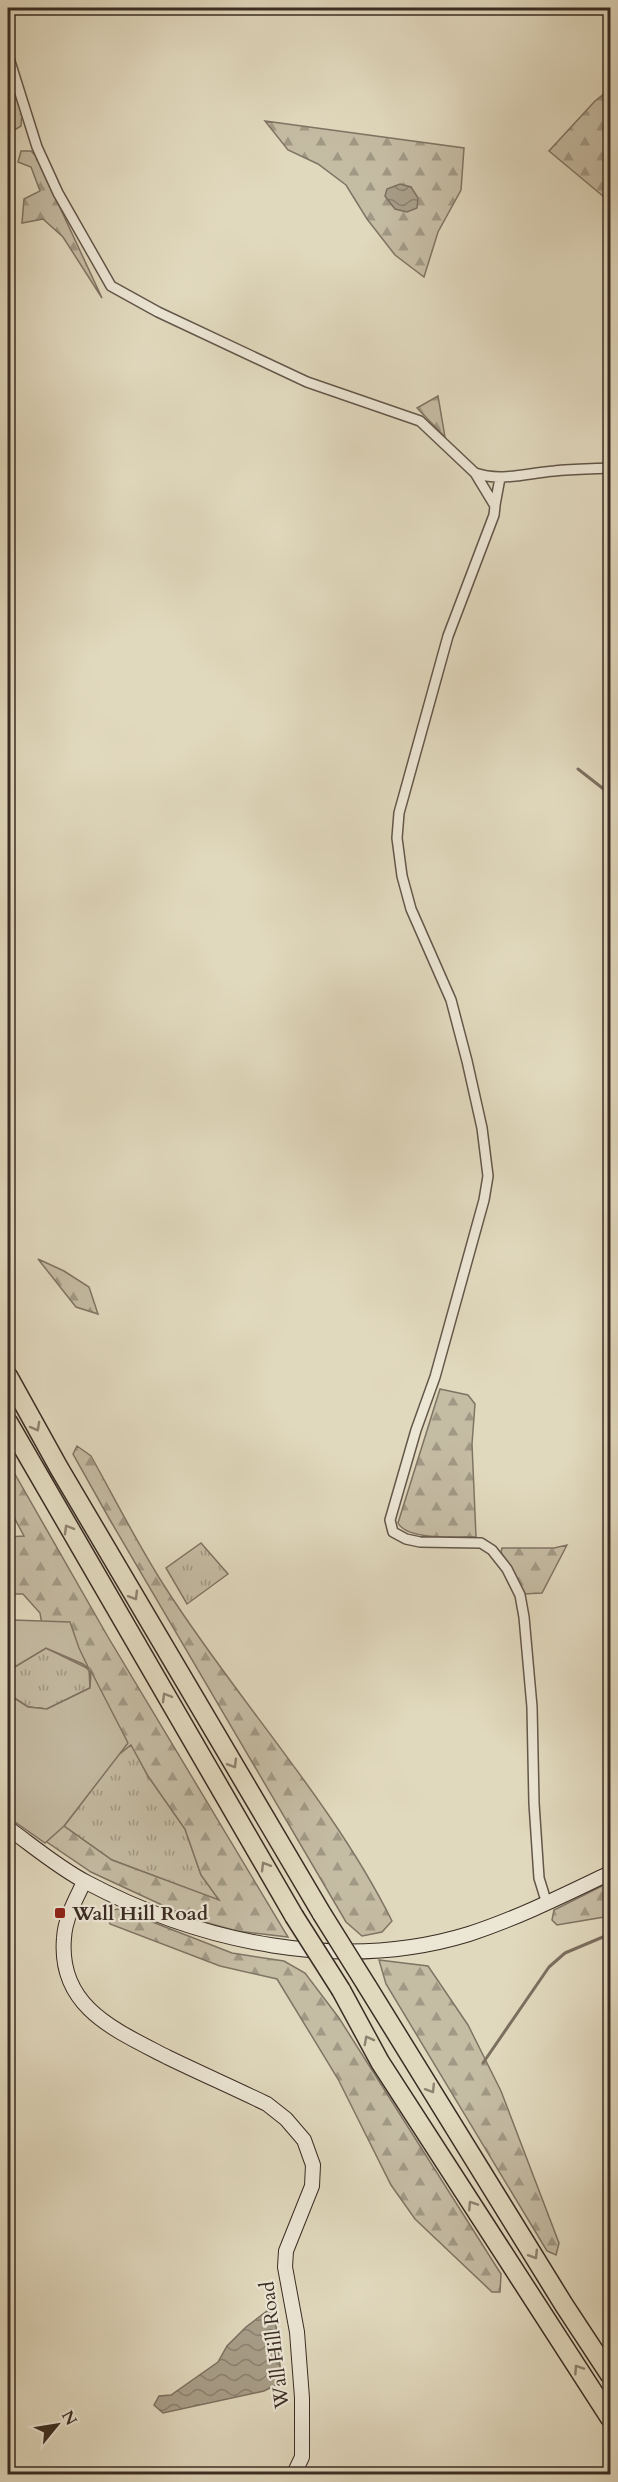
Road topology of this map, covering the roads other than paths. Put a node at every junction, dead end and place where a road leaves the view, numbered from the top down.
1 (8, 55) edge
2 (610, 468) edge
3 (475, 473) junction
4 (500, 478) junction
5 (495, 506) junction
6 (8, 1376) edge
7 (8, 1422) edge
8 (8, 1828) edge
9 (610, 1873) edge
10 (84, 1882) junction
11 (547, 1904) junction
12 (610, 2375) edge
13 (610, 2418) edge
14 (294, 2475) edge

1 - 3 street
2 - 4 street
3 - 4 street
3 - 5 street
4 - 5 street
5 - 11 street
6 -> 12 highway, bridge
13 -> 7 highway, bridge
8 - 10 street
9 - 11 street
10 - 11 street
10 - 14 street, Wall Hill Road

